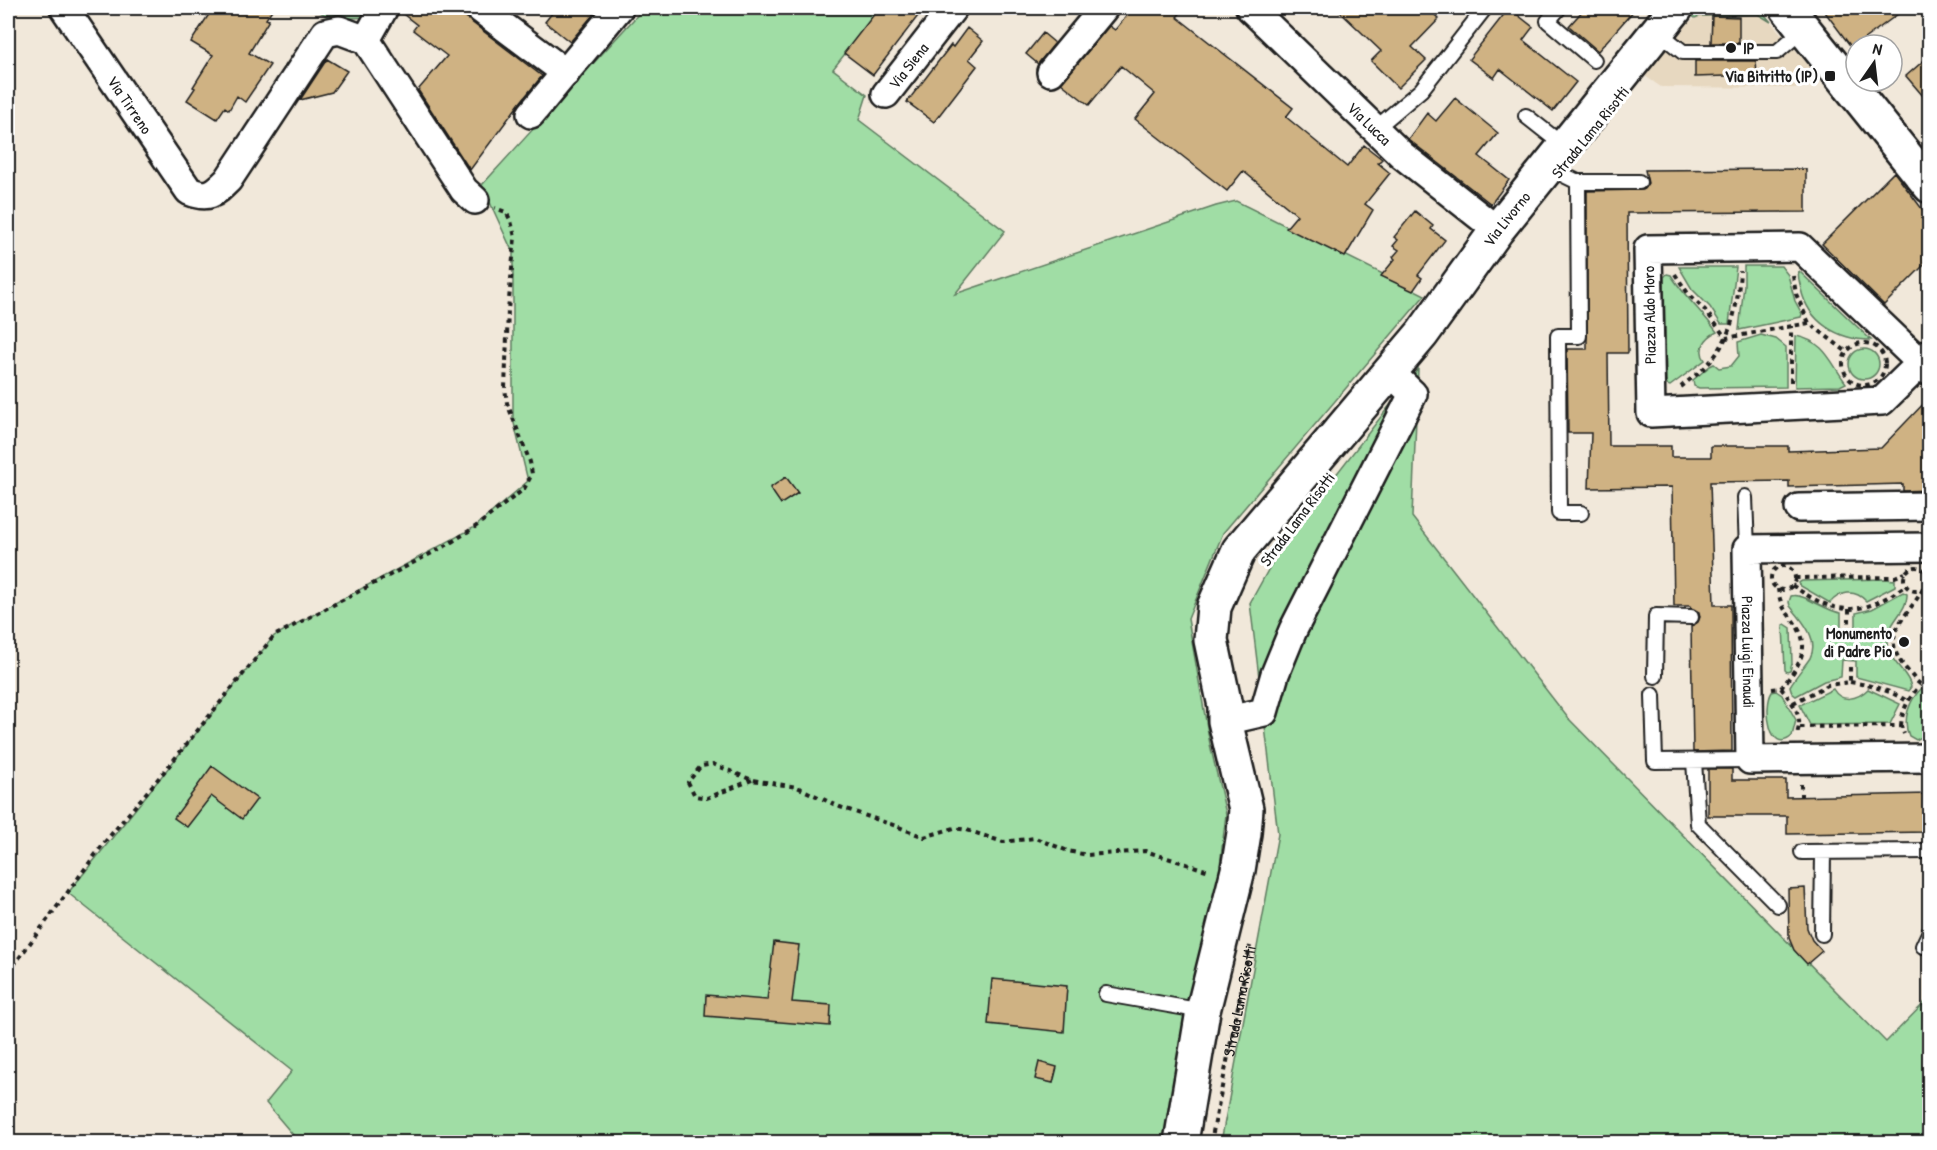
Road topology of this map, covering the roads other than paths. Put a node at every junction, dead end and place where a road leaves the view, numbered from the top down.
1 (64, 8) edge
2 (384, 8) edge
3 (479, 8) edge
4 (619, 8) edge
5 (953, 8) edge
6 (1104, 8) edge
7 (1250, 8) edge
8 (1485, 8) edge
9 (1559, 8) edge
10 (1796, 18) edge
11 (1666, 19) edge
12 (366, 40) junction
13 (1594, 60) dead end
14 (1051, 72) dead end
15 (566, 73) junction
16 (886, 94) dead end
17 (531, 114) dead end
18 (1526, 116) dead end
19 (1375, 129) junction
20 (1556, 156) junction
21 (1578, 182) junction
22 (1639, 182) dead end
23 (1929, 186) edge
24 (475, 200) road end
25 (1497, 230) junction
26 (1453, 292) joint
27 (1926, 364) edge
28 (1390, 372) junction
29 (1745, 497) dead end
30 (1929, 506) edge
31 (1799, 508) dead end
32 (1581, 513) dead end
33 (1929, 547) edge
34 (1747, 549) junction
35 (1691, 617) dead end
36 (1655, 676) dead end
37 (1653, 695) dead end
38 (1226, 721) junction
39 (1920, 749) edge
40 (1750, 760) junction
41 (1694, 761) junction
42 (1929, 851) edge
43 (1802, 852) dead end
44 (1823, 852) junction
45 (1778, 905) dead end
46 (1929, 931) edge
47 (1822, 934) dead end
48 (1923, 946) dead end
49 (1106, 993) dead end
50 (1203, 1011) junction
51 (1181, 1143) edge

1 - 12 street, Via Tirreno
2 - 12 street
3 - 15 street
4 - 15 street
5 - 16 street, Via Siena
6 - 14 street
7 - 19 street, Via Lucca
8 - 19 lane
9 - 13 lane
10 - 11 lane
10 - 23 street
11 - 20 street, Via Livorno
12 - 24 street
15 - 17 street
18 - 20 lane
19 - 25 street, Via Lucca
20 - 21 lane
20 - 25 street, Via Livorno
21 - 22 lane
21 - 32 lane
25 - 26 street, Via Livorno
26 - 28 street, Strada Lama Risotti
27 - 27 street, Piazza Aldo Moro
28 - 38 street, Strada Lama Risotti
28 - 38 street
29 - 34 lane
30 - 31 street
33 - 34 street
34 - 40 street, Piazza Luigi Einaudi
35 - 36 lane
37 - 41 lane
38 - 50 street, Strada Lama Risotti
39 - 40 street
40 - 41 lane
41 - 45 lane
42 - 44 lane
43 - 44 lane
44 - 47 lane
46 - 48 lane
49 - 50 lane
50 - 51 street, Strada Lama Risotti

